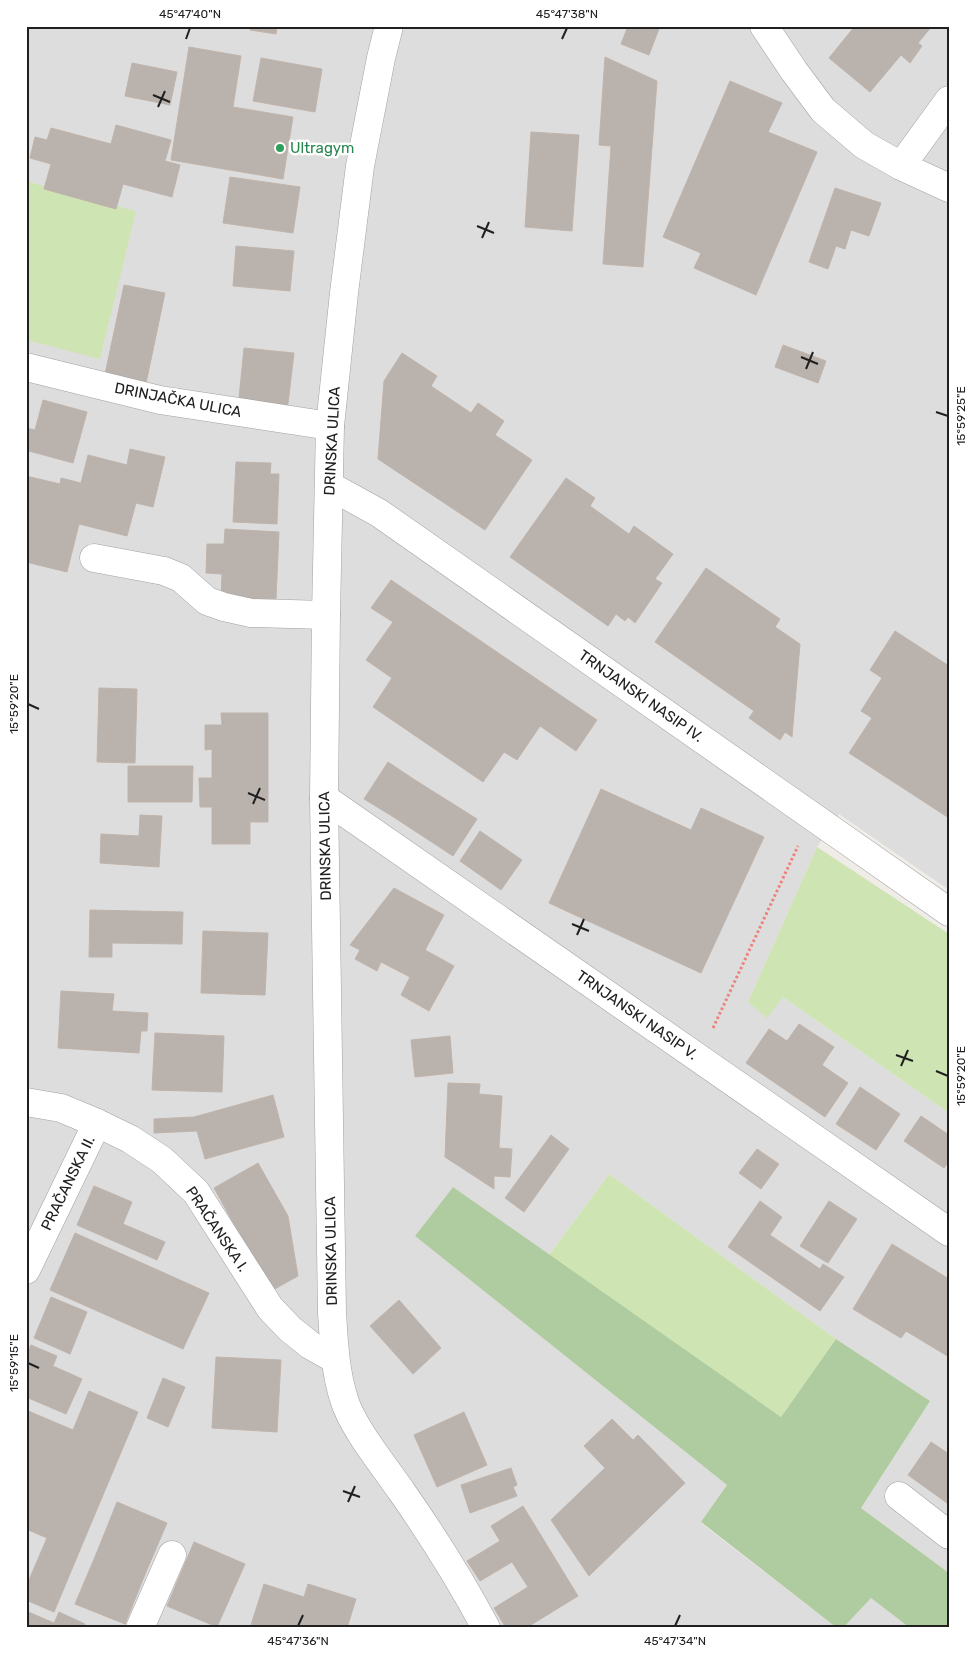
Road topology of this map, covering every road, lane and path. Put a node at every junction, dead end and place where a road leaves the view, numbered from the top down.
1 (389, 26) edge
2 (764, 26) edge
3 (949, 100) edge
4 (901, 166) junction
5 (949, 188) edge
6 (26, 367) edge
7 (330, 426) junction
8 (330, 486) junction
9 (94, 558) dead end
10 (326, 615) junction
11 (324, 798) junction
12 (812, 816) junction
13 (949, 912) edge
14 (699, 1058) junction
15 (26, 1102) edge
16 (98, 1123) junction
17 (949, 1232) edge
18 (26, 1270) edge
19 (335, 1359) junction
20 (899, 1496) dead end
21 (949, 1535) edge
22 (172, 1555) dead end
23 (140, 1628) edge
24 (486, 1628) edge

1 - 7 street, DRINSKA ULICA
2 - 4 street
3 - 4 street
4 - 5 street
6 - 7 street, DRINJAČKA ULICA
7 - 8 street, DRINSKA ULICA
8 - 10 street, DRINSKA ULICA
8 - 12 street, TRNJANSKI NASIP IV.
9 - 10 street
10 - 11 street, DRINSKA ULICA
11 - 14 street, TRNJANSKI NASIP V.
11 - 19 street, DRINSKA ULICA
12 - 13 street, TRNJANSKI NASIP IV.
12 - 14 path
14 - 17 street, TRNJANSKI NASIP V.
15 - 16 street, PRAČANSKA I.
16 - 18 street, PRAČANSKA II.
16 - 19 street, PRAČANSKA I.
19 - 24 street, DRINSKA ULICA
20 - 21 street
22 - 23 street

